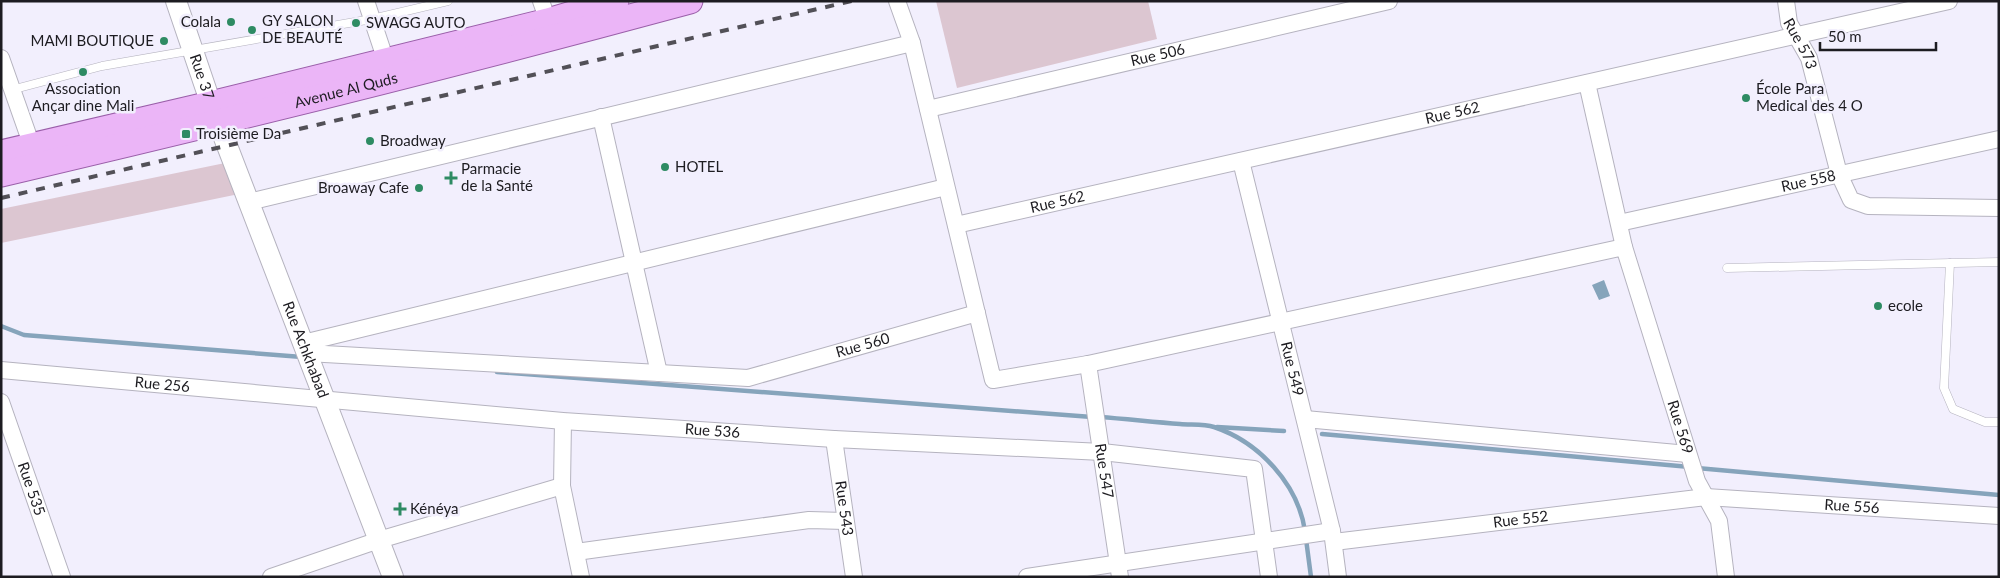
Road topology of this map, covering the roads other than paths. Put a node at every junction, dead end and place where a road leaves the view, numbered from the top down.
1 (176, 1) edge
2 (366, 1) edge
3 (448, 1) edge
4 (616, 1) edge
5 (690, 1) edge
6 (896, 1) edge
7 (1389, 1) edge
8 (1786, 1) edge
9 (1949, 1) edge
10 (544, 11) edge
11 (372, 19) junction
12 (1797, 36) junction
13 (912, 43) junction
14 (193, 50) junction
15 (1, 58) edge
16 (386, 61) junction
17 (1587, 83) junction
18 (6, 91) edge
19 (928, 109) junction
20 (215, 114) junction
21 (601, 117) junction
22 (1999, 139) edge
23 (32, 146) junction
24 (1, 153) edge
25 (1241, 161) junction
26 (1, 174) edge
27 (1839, 174) junction
28 (946, 187) junction
29 (249, 202) junction
30 (1999, 208) edge
31 (1619, 223) junction
32 (956, 225) junction
33 (1624, 247) junction
34 (634, 262) junction
35 (1999, 262) edge
36 (1950, 263) junction
37 (1727, 268) dead end
38 (977, 313) junction
39 (1281, 322) junction
40 (305, 348) junction
41 (1088, 364) junction
42 (1, 370) edge
43 (659, 373) junction
44 (324, 399) junction
45 (1, 402) edge
46 (1305, 419) junction
47 (562, 421) junction
48 (1999, 422) edge
49 (834, 439) junction
50 (1102, 452) junction
51 (1688, 454) junction
52 (562, 486) junction
53 (1706, 497) junction
54 (1999, 516) edge
55 (845, 521) junction
56 (1333, 536) junction
57 (379, 540) junction
58 (1264, 541) junction
59 (576, 552) junction
60 (1119, 570) edge
61 (62, 577) edge
62 (271, 577) edge
63 (393, 577) edge
64 (581, 577) edge
65 (854, 577) edge
66 (1027, 577) edge
67 (1270, 577) edge
68 (1338, 577) edge
69 (1726, 577) edge

1 - 14 street, Rue 37
2 - 11 street
3 - 11 lane
4 - 10 main road, Avenue Al Quds
5 - 20 main road, Avenue Al Quds
6 - 13 street
7 - 19 street, Rue 506
8 - 12 street, Rue 573
9 - 12 street, Rue 562
10 - 16 main road, Avenue Al Quds
11 - 14 lane
11 - 16 street
12 - 17 street, Rue 562
12 - 27 street, Rue 573
13 - 19 street
13 - 21 street
14 - 18 lane
14 - 20 street, Rue 37
15 - 18 street
16 - 20 main road, Avenue Al Quds
17 - 25 street, Rue 562
17 - 31 street
18 - 23 street
19 - 28 street
20 - 23 main road, Avenue Al Quds
20 - 26 main road, Avenue Al Quds
20 - 29 street, Rue Achkhabad
21 - 29 street
21 - 34 street
22 - 27 street, Rue 558
23 - 24 main road, Avenue Al Quds
25 - 32 street, Rue 562
25 - 39 street, Rue 549
27 - 30 street, Rue 573
27 - 31 street, Rue 558
28 - 32 street
28 - 34 street
29 - 40 street, Rue Achkhabad
31 - 33 street
32 - 38 street
33 - 39 street
33 - 51 street, Rue 569
34 - 40 street
34 - 43 street
35 - 36 lane
36 - 37 lane
36 - 48 lane
38 - 41 street
38 - 43 street, Rue 560
39 - 41 street
39 - 46 street, Rue 549
40 - 43 street, Rue 560
40 - 44 street, Rue Achkhabad
41 - 50 street, Rue 547
42 - 44 street, Rue 256
44 - 47 street, Rue 536
44 - 57 street, Rue Achkhabad
45 - 61 street, Rue 535
46 - 51 street
46 - 56 street, Rue 549
47 - 49 street, Rue 536
47 - 52 street
49 - 50 street, Rue 536
49 - 55 street, Rue 543
50 - 58 street, Rue 536
50 - 60 street, Rue 547
51 - 53 street, Rue 569
52 - 57 street
52 - 59 street
53 - 54 street, Rue 556
53 - 56 street, Rue 552
53 - 69 street, Rue 569
55 - 59 street
55 - 65 street, Rue 543
56 - 58 street, Rue 552
56 - 68 street, Rue 549
57 - 62 street
57 - 63 street, Rue Achkhabad
58 - 60 street, Rue 552
58 - 67 street
59 - 64 street
60 - 66 street, Rue 552

